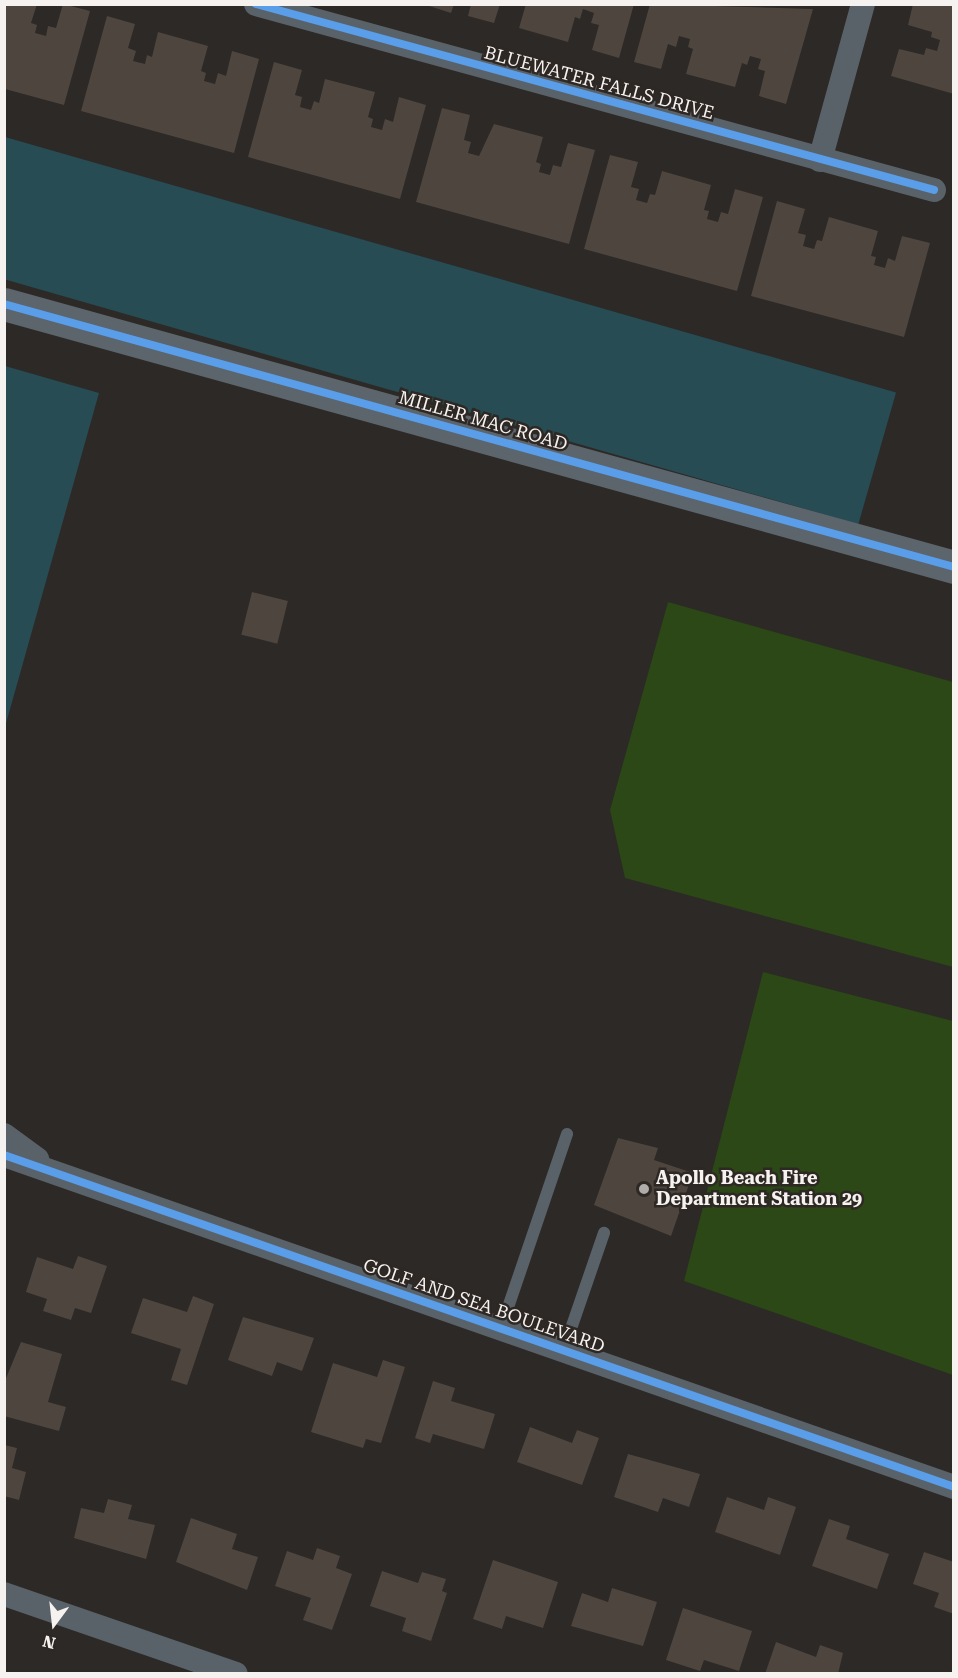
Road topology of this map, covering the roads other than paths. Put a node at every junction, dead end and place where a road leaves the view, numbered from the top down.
1 (256, 4) edge
2 (863, 4) edge
3 (820, 160) junction
4 (934, 190) dead end
5 (4, 303) edge
6 (954, 567) edge
7 (567, 1134) dead end
8 (4, 1135) edge
9 (4, 1155) edge
10 (57, 1172) junction
11 (604, 1233) dead end
12 (501, 1328) junction
13 (564, 1350) junction
14 (954, 1487) edge
15 (4, 1594) edge
16 (236, 1674) edge

1 - 3 street, BLUEWATER FALLS DRIVE
2 - 3 street
3 - 4 street, BLUEWATER FALLS DRIVE
5 - 6 street, MILLER MAC ROAD
7 - 12 lane
8 - 10 street, GOLF AND SEA BOULEVARD
9 - 10 street, GOLF AND SEA BOULEVARD
10 - 12 street, GOLF AND SEA BOULEVARD
11 - 13 lane
12 - 13 street, GOLF AND SEA BOULEVARD
13 - 14 street, GOLF AND SEA BOULEVARD
15 - 16 street

